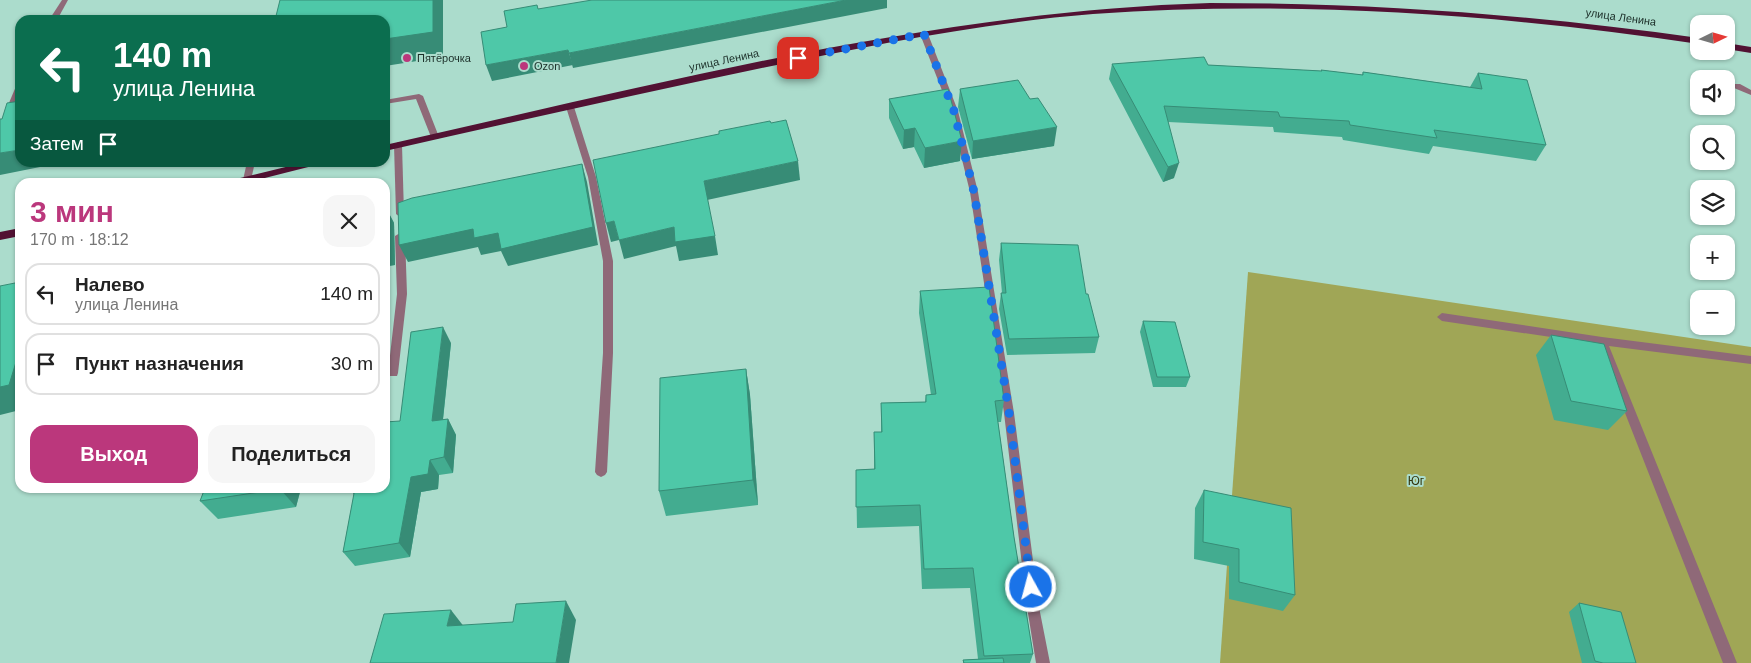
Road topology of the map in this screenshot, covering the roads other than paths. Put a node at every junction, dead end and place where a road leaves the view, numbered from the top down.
1 (65, 0) edge
2 (56, 15) edge
3 (924, 34) junction
4 (1690, 40) edge
5 (1735, 47) edge
6 (1751, 50) edge
7 (1737, 86) dead end
8 (1751, 93) edge
9 (15, 98) edge
10 (390, 101) edge
11 (570, 107) junction
12 (0, 134) edge
13 (434, 137) junction
14 (398, 145) junction
15 (390, 147) edge
16 (301, 167) edge
17 (254, 178) edge
18 (15, 233) edge
19 (0, 236) edge
20 (1442, 317) dead end
21 (1602, 341) junction
22 (1751, 360) edge
23 (393, 373) dead end
24 (601, 472) dead end
25 (1043, 663) edge
26 (1730, 663) edge

1 - 2 street
3 - 4 main road, улица Ленина
3 - 11 main road, улица Ленина
3 - 25 street
5 - 6 main road
7 - 8 street
9 - 12 street
10 - 13 street
11 - 13 main road, улица Ленина
11 - 24 street
13 - 14 main road, улица Ленина
14 - 15 main road, улица Ленина
14 - 23 street
16 - 17 main road
18 - 19 main road
20 - 21 street
21 - 22 street
21 - 26 street

